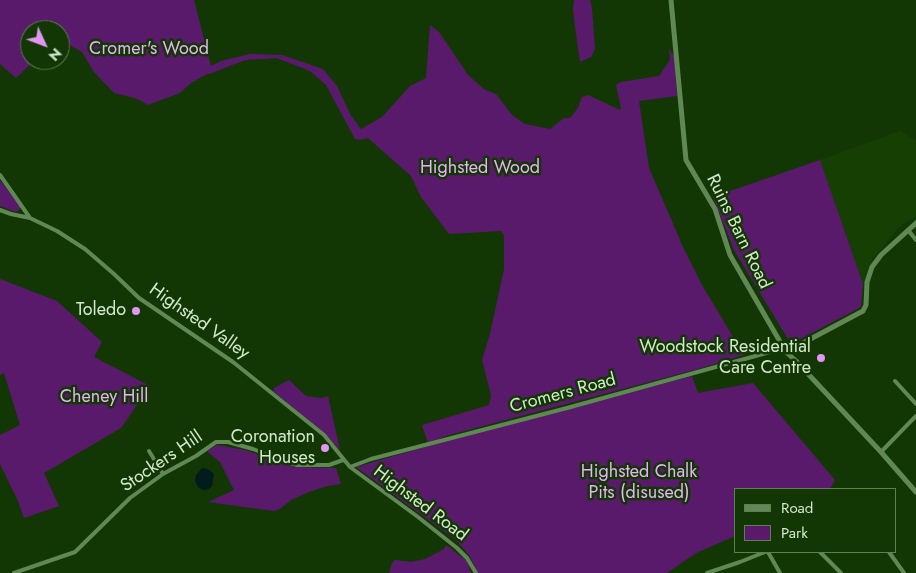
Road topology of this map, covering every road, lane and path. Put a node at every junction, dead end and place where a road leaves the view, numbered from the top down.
1 (671, 0) edge
2 (0, 175) edge
3 (0, 210) edge
4 (30, 218) junction
5 (916, 223) edge
6 (908, 230) junction
7 (916, 240) edge
8 (784, 349) junction
9 (895, 380) dead end
10 (916, 404) edge
11 (916, 416) edge
12 (149, 451) dead end
13 (881, 452) junction
14 (343, 460) junction
15 (350, 467) junction
16 (163, 474) junction
17 (916, 492) edge
18 (763, 553) edge
19 (767, 553) edge
20 (821, 553) edge
21 (890, 553) edge
22 (14, 573) edge
23 (476, 573) edge
24 (707, 573) edge
25 (780, 573) edge
26 (841, 573) edge
27 (904, 573) edge

1 - 8 street, Ruins Barn Road
2 - 4 street
3 - 4 street
4 - 14 street, Highsted Valley
5 - 6 street
6 - 7 street
6 - 8 street
8 - 13 street, Ruins Barn Road
8 - 15 street, Cromers Road
9 - 10 street
11 - 13 street
12 - 16 street
13 - 17 street, Ruins Barn Road
14 - 15 street, Highsted Road
14 - 16 street, Stockers Hill
15 - 23 street, Highsted Road
16 - 22 street, Stockers Hill
18 - 24 street
19 - 25 street
20 - 26 street
21 - 27 street

